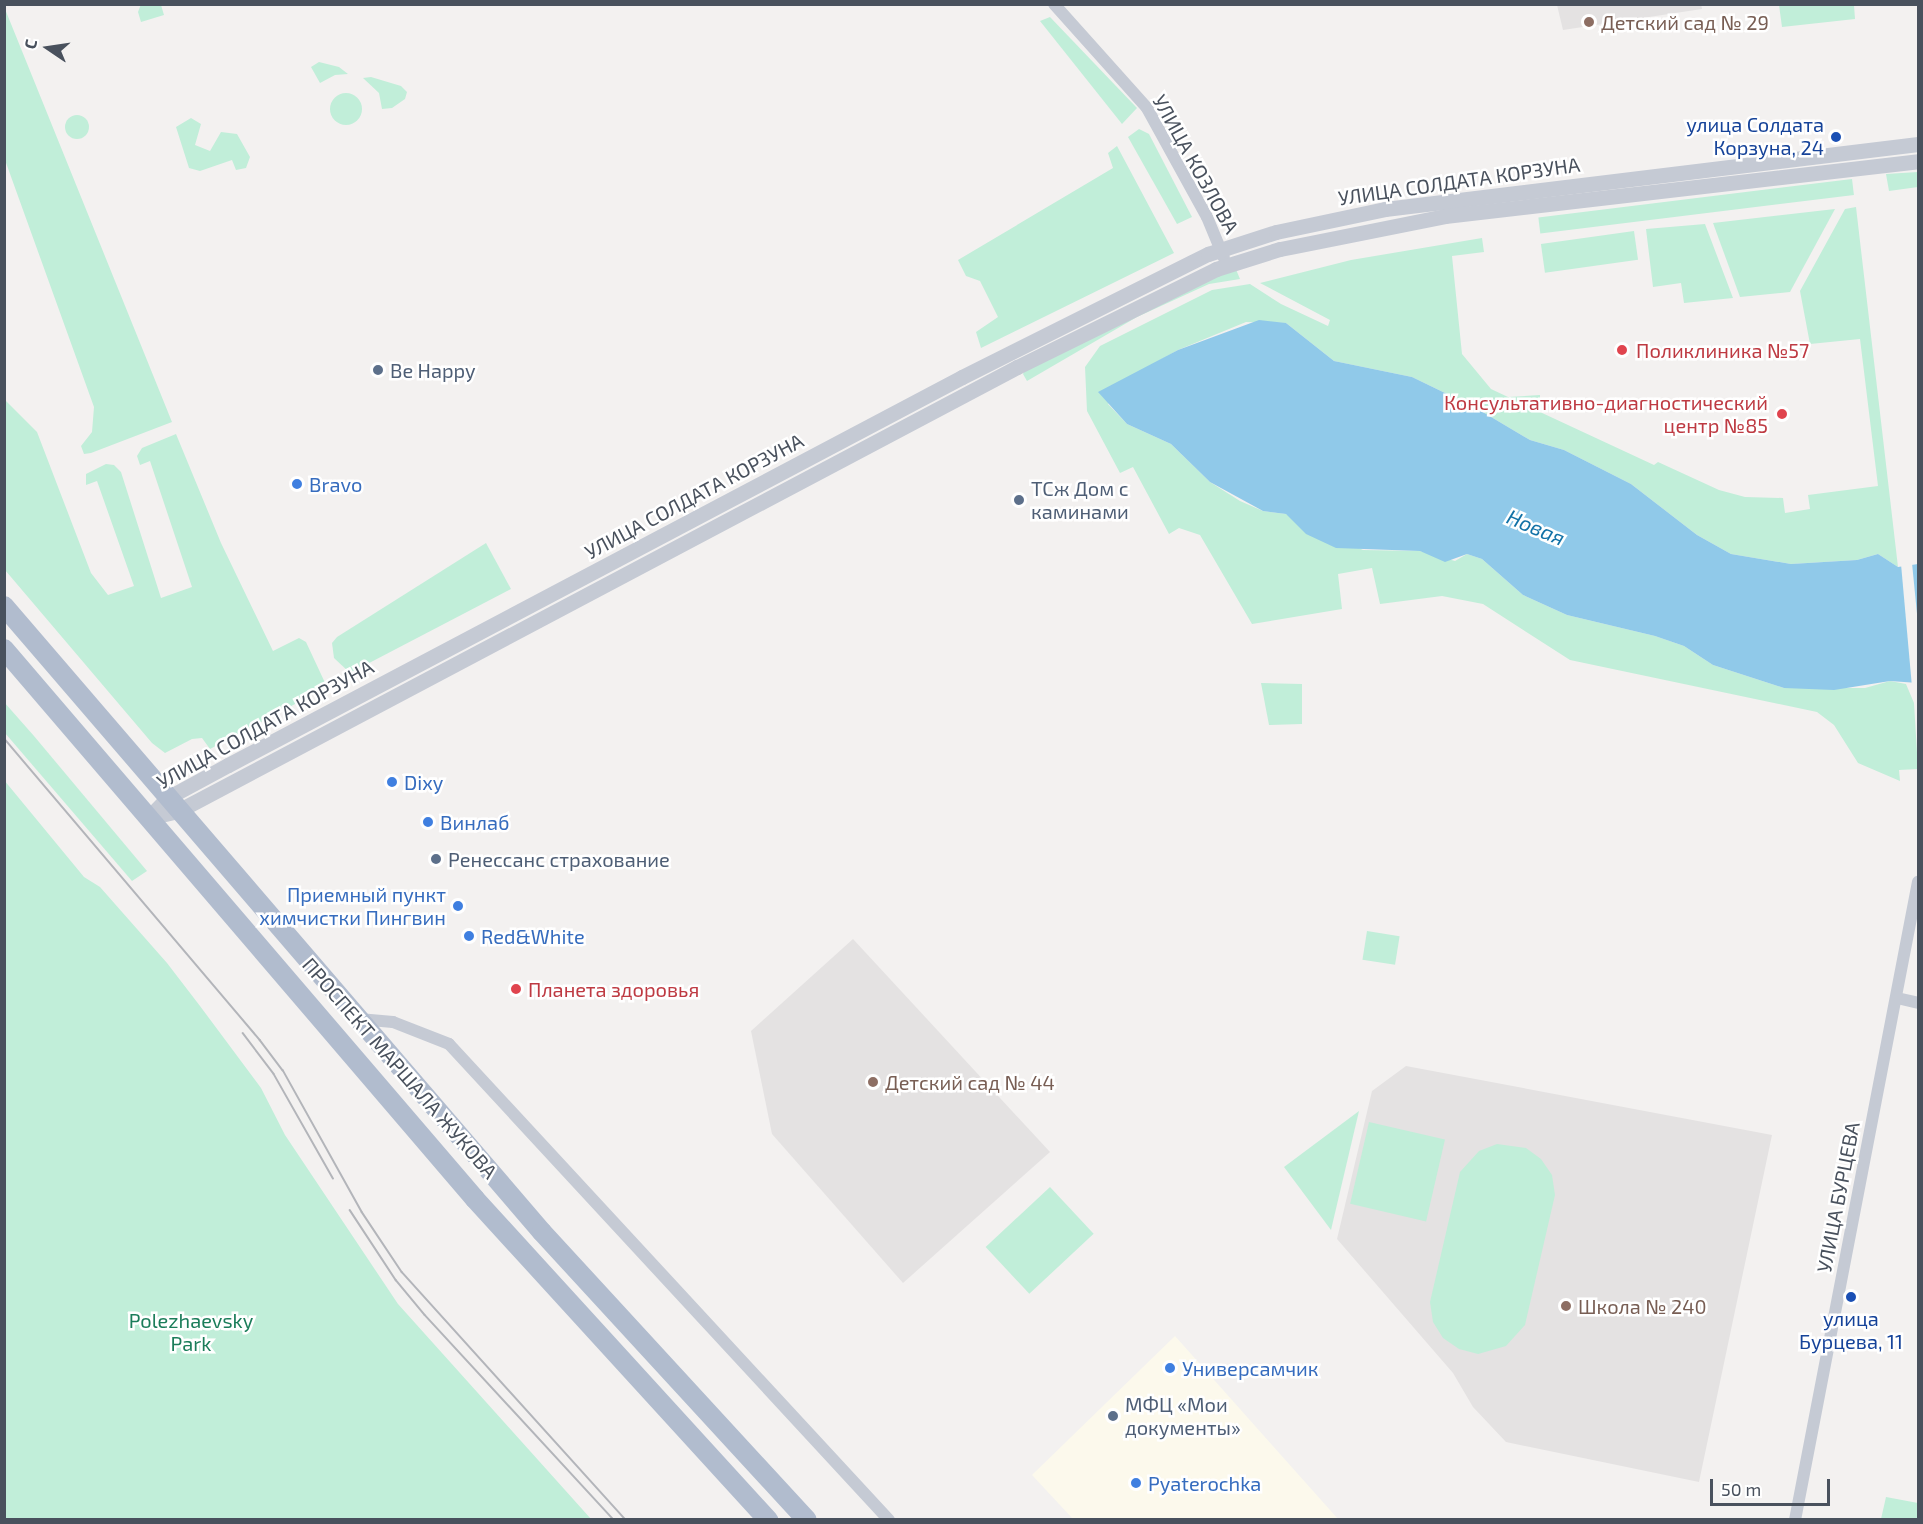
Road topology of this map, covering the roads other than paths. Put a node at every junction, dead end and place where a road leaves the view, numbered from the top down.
1 (1054, 4) edge
2 (1918, 144) edge
3 (1918, 161) edge
4 (1221, 249) junction
5 (1226, 265) junction
6 (4, 606) edge
7 (4, 649) edge
8 (173, 804) junction
9 (148, 818) junction
10 (1918, 882) edge
11 (1897, 999) junction
12 (1918, 1003) edge
13 (358, 1019) junction
14 (768, 1520) edge
15 (807, 1520) edge
16 (889, 1520) edge
17 (1795, 1520) edge

1 - 4 street, УЛИЦА КОЗЛОВА
2 - 4 street, УЛИЦА СОЛДАТА КОРЗУНА
3 - 5 street, УЛИЦА СОЛДАТА КОРЗУНА
4 - 5 street, УЛИЦА КОЗЛОВА
4 - 8 street, УЛИЦА СОЛДАТА КОРЗУНА
5 - 8 street, УЛИЦА СОЛДАТА КОРЗУНА
6 - 8 main road, ПРОСПЕКТ МАРШАЛА ЖУКОВА
7 - 9 main road, ПРОСПЕКТ МАРШАЛА ЖУКОВА
8 - 9 street, УЛИЦА СОЛДАТА КОРЗУНА
8 - 13 main road, ПРОСПЕКТ МАРШАЛА ЖУКОВА
9 - 14 main road, ПРОСПЕКТ МАРШАЛА ЖУКОВА
10 - 11 street, УЛИЦА БУРЦЕВА
11 - 12 street
11 - 17 street, УЛИЦА БУРЦЕВА
13 - 15 main road, ПРОСПЕКТ МАРШАЛА ЖУКОВА
13 - 16 street

